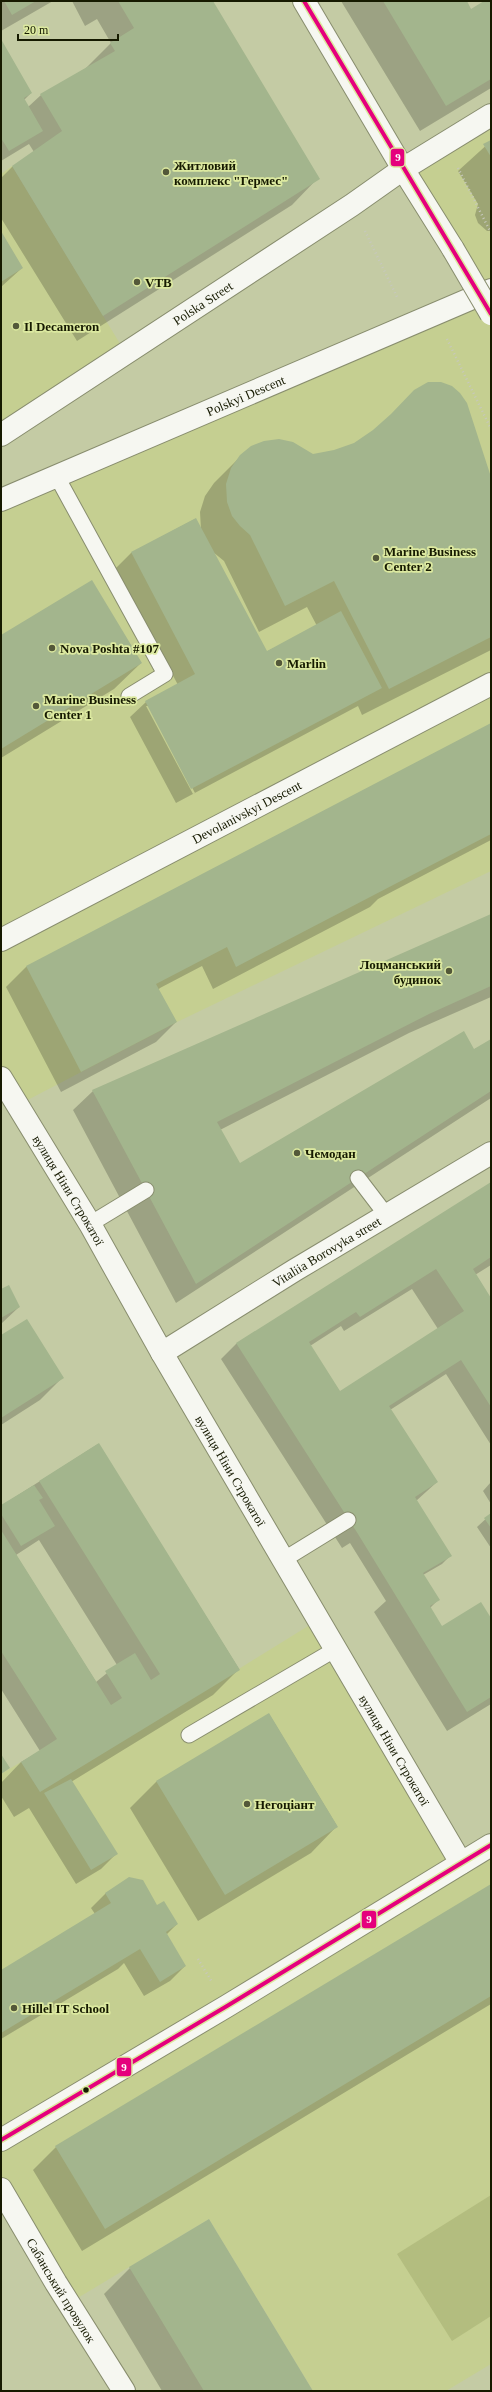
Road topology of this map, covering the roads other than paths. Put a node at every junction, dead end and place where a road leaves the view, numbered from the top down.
1 (304, 1) edge
2 (491, 115) edge
3 (403, 169) junction
4 (491, 290) edge
5 (491, 314) edge
6 (1, 435) edge
7 (56, 475) junction
8 (1, 500) edge
9 (491, 684) edge
10 (129, 696) dead end
11 (1, 940) edge
12 (1, 1078) edge
13 (491, 1153) edge
14 (358, 1178) dead end
15 (146, 1190) dead end
16 (387, 1216) junction
17 (90, 1224) junction
18 (162, 1353) junction
19 (348, 1520) dead end
20 (283, 1560) junction
21 (336, 1648) junction
22 (189, 1735) dead end
23 (491, 1845) edge
24 (461, 1863) junction
25 (1, 2140) edge
26 (1, 2189) edge
27 (124, 2391) edge

1 - 3 street
2 - 3 street, Polska Street
3 - 5 street, bridge
3 - 6 street, Polska Street
4 - 7 street, Polskyi Descent
7 - 8 street, Polskyi Descent
7 - 10 lane
9 - 11 street, Devolanivskyi Descent
12 - 17 street, вулиця Ніни Строкатої
13 - 16 street, Vitaliia Borovyka street
14 - 16 lane
15 - 17 lane
16 - 18 street, Vitaliia Borovyka street
17 - 18 street, вулиця Ніни Строкатої
18 - 20 street, вулиця Ніни Строкатої
19 - 20 lane
20 - 21 street, вулиця Ніни Строкатої
21 - 22 lane
21 - 24 street, вулиця Ніни Строкатої
23 - 24 street
24 - 25 street
26 - 27 street, Сабанський провулок

